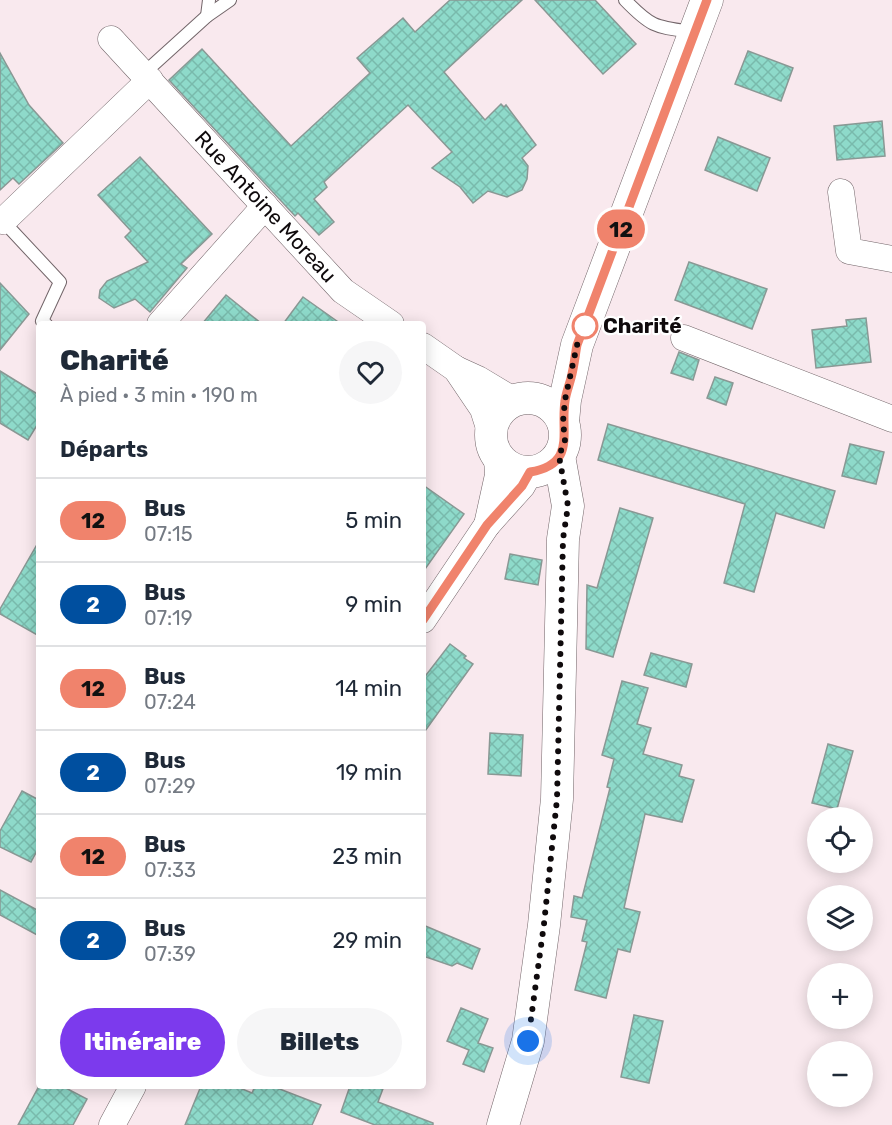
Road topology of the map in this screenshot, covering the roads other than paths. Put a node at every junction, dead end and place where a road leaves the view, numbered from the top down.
1 (209, 0) edge
2 (230, 0) edge
3 (625, 0) edge
4 (707, 0) edge
5 (207, 16) junction
6 (695, 32) junction
7 (111, 39) dead end
8 (147, 77) junction
9 (841, 192) dead end
10 (265, 206) junction
11 (3, 221) joint
12 (892, 260) edge
13 (42, 321) edge
14 (163, 321) edge
15 (387, 321) edge
16 (684, 338) dead end
17 (577, 345) junction
18 (426, 348) edge
19 (456, 369) junction
20 (522, 399) junction
21 (892, 419) edge
22 (563, 422) junction
23 (494, 444) junction
24 (541, 467) junction
25 (487, 525) junction
26 (426, 616) edge
27 (131, 1089) edge
28 (112, 1125) edge
29 (503, 1125) edge

1 - 5 lane
2 - 5 lane
3 - 6 lane
4 - 6 street
5 - 8 lane
6 - 17 street
7 - 8 street, Rue Antoine Moreau
8 - 10 street, Rue Antoine Moreau
8 - 11 street
9 - 12 street
10 - 14 street
10 - 15 street, Rue Antoine Moreau
11 - 13 lane
16 - 21 street
17 - 20 street
17 - 22 street
18 - 19 street
19 - 20 street
19 - 23 street
20 - 22 street
20 - 23 street
22 - 24 street
23 - 24 street
23 - 25 street
24 - 25 street
24 - 29 street
25 - 26 street
27 - 28 street

